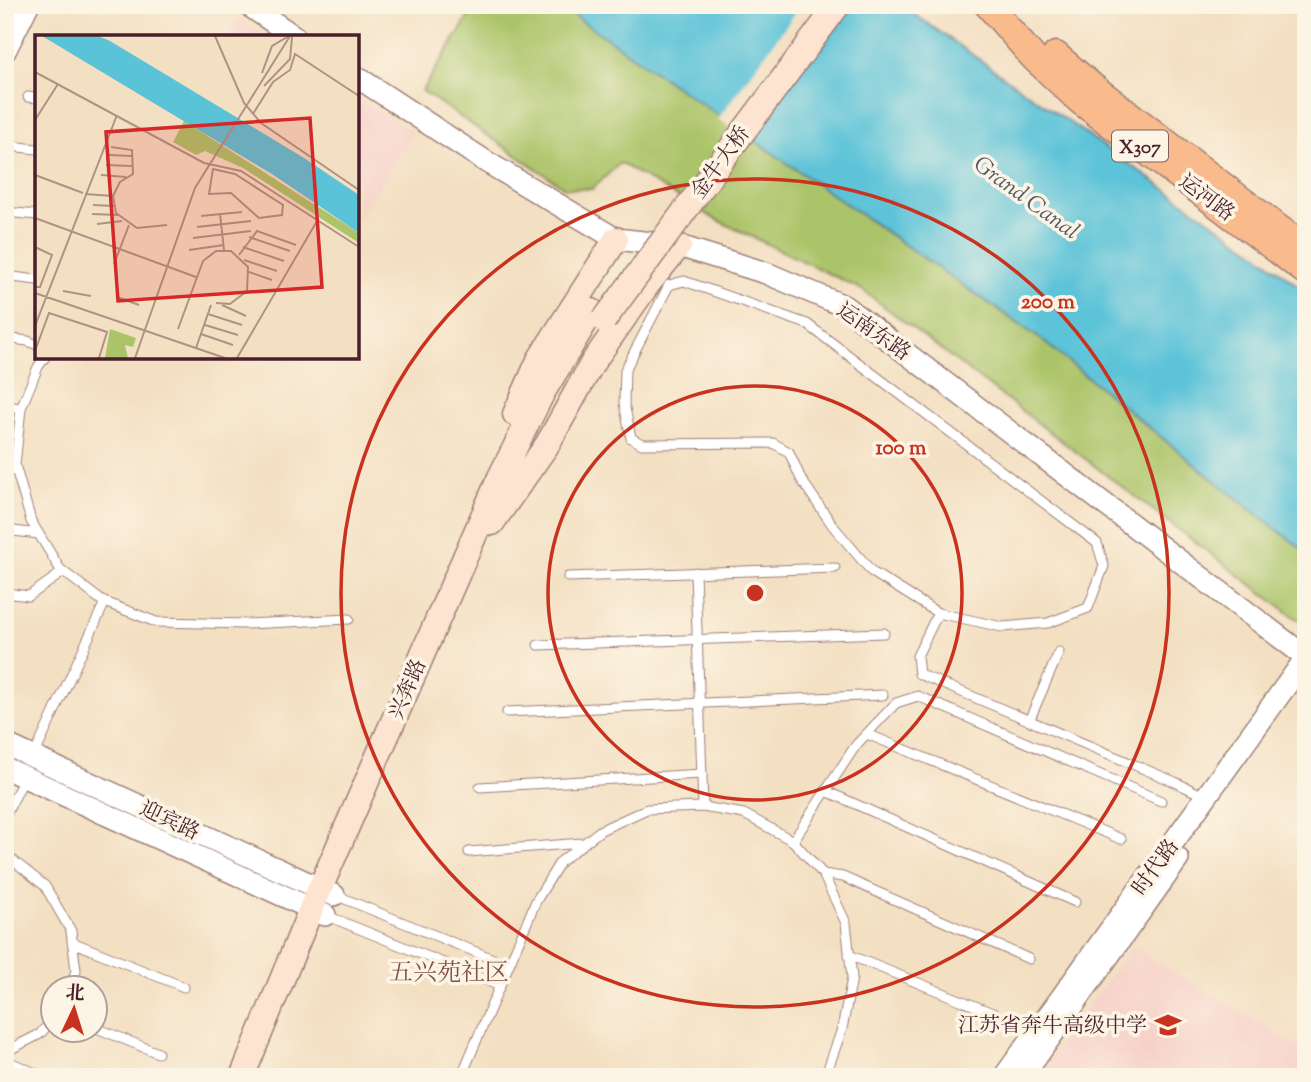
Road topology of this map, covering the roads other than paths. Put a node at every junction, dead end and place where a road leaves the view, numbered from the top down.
1 (11, 5) edge
2 (28, 5) edge
3 (248, 5) edge
4 (821, 5) edge
5 (838, 5) edge
6 (988, 5) edge
7 (1008, 5) edge
8 (5, 17) edge
9 (292, 35) edge
10 (5, 51) edge
11 (359, 78) edge
12 (10, 146) dead end
13 (35, 149) edge
14 (5, 212) edge
15 (35, 215) edge
16 (616, 239) junction
17 (679, 246) junction
18 (1306, 249) edge
19 (1306, 272) edge
20 (5, 276) edge
21 (35, 280) edge
22 (598, 315) junction
23 (5, 338) edge
24 (35, 344) edge
25 (44, 359) edge
26 (5, 406) edge
27 (20, 408) junction
28 (5, 470) edge
29 (16, 471) junction
30 (486, 521) junction
31 (5, 530) edge
32 (39, 534) junction
33 (835, 568) dead end
34 (64, 572) junction
35 (695, 572) junction
36 (568, 576) dead end
37 (5, 593) edge
38 (105, 602) junction
39 (938, 613) junction
40 (348, 619) dead end
41 (884, 633) dead end
42 (697, 639) junction
43 (538, 645) dead end
44 (1059, 652) dead end
45 (1306, 658) edge
46 (1306, 682) edge
47 (883, 695) dead end
48 (699, 704) junction
49 (507, 712) dead end
50 (1029, 721) junction
51 (867, 734) junction
52 (5, 744) edge
53 (21, 767) edge
54 (702, 774) junction
55 (480, 787) dead end
56 (826, 791) junction
57 (1206, 797) junction
58 (1161, 801) dead end
59 (704, 807) junction
60 (5, 816) edge
61 (1121, 839) dead end
62 (793, 841) junction
63 (585, 842) junction
64 (469, 852) dead end
65 (5, 853) edge
66 (823, 874) junction
67 (323, 902) junction
68 (1076, 902) dead end
69 (72, 943) junction
70 (849, 955) junction
71 (1030, 959) dead end
72 (509, 965) junction
73 (75, 974) edge
74 (500, 986) junction
75 (184, 987) dead end
76 (995, 1014) dead end
77 (108, 1033) edge
78 (38, 1035) edge
79 (5, 1052) edge
80 (158, 1053) dead end
81 (5, 1060) edge
82 (44, 1077) edge
83 (242, 1077) edge
84 (258, 1077) edge
85 (461, 1077) edge
86 (824, 1077) edge
87 (1003, 1077) edge
88 (1022, 1077) edge

1 - 8 street
2 - 10 street
3 - 9 street
4 - 22 main road, 金牛大桥
5 - 22 main road, 金牛大桥, bridge
6 - 19 main road, 运河路 / X307
7 - 18 main road, 运河路 / X307
11 - 16 street, 运南东路
12 - 13 lane
14 - 15 lane
16 - 17 street, 运南东路
16 - 30 main road
17 - 30 main road
17 - 45 street, 运南东路
20 - 21 lane
22 - 30 main road, 兴奔路
23 - 24 lane
25 - 27 lane
26 - 27 lane
27 - 29 lane
28 - 29 lane
29 - 32 lane
30 - 67 main road, 兴奔路
31 - 32 lane
32 - 34 lane
33 - 35 lane
34 - 37 lane
34 - 38 lane
35 - 36 lane
35 - 42 lane
38 - 40 lane
38 - 53 lane
39 - 39 lane
39 - 50 lane
41 - 42 lane
42 - 43 lane
42 - 48 lane
44 - 50 lane
45 - 57 street, 时代路
46 - 88 street, 时代路
47 - 48 lane
48 - 49 lane
48 - 54 lane
50 - 57 lane
51 - 56 lane
51 - 58 lane
51 - 61 lane
52 - 53 street, 迎宾路
53 - 60 lane
53 - 67 street, 迎宾路
54 - 55 lane
54 - 59 lane
56 - 62 lane
56 - 68 lane
57 - 87 street, 时代路
59 - 62 lane
59 - 63 lane
62 - 66 lane
63 - 64 lane
63 - 72 lane
65 - 69 lane
66 - 70 lane
66 - 71 lane
67 - 72 lane
67 - 74 lane
67 - 83 main road, 兴奔路
67 - 84 main road
69 - 73 lane
69 - 75 lane
70 - 76 lane
70 - 86 lane
72 - 74 lane
74 - 85 lane
77 - 80 lane
78 - 79 lane
81 - 82 lane

